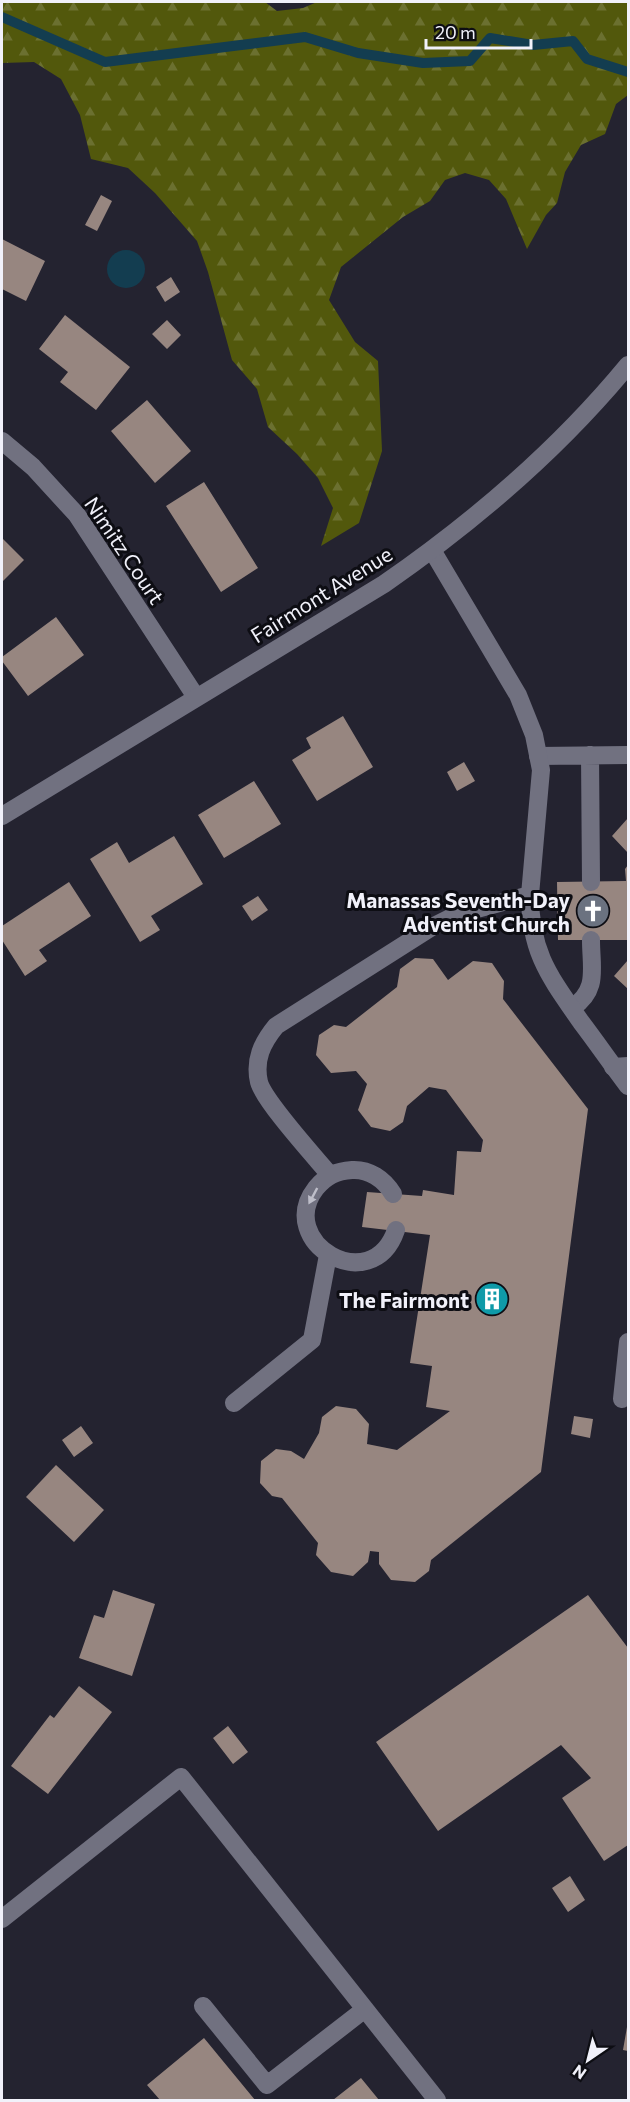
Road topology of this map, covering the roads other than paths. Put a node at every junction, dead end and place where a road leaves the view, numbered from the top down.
1 (628, 365) edge
2 (2, 441) edge
3 (432, 550) junction
4 (196, 697) junction
5 (590, 755) junction
6 (628, 755) edge
7 (538, 756) junction
8 (2, 816) edge
9 (591, 882) dead end
10 (530, 895) junction
11 (591, 940) dead end
12 (572, 1008) junction
13 (621, 1067) edge
14 (628, 1086) edge
15 (330, 1175) junction
16 (393, 1194) dead end
17 (396, 1230) dead end
18 (328, 1255) junction
19 (628, 1342) edge
20 (622, 1399) dead end
21 (234, 1403) dead end
22 (2, 1919) edge
23 (203, 2006) dead end
24 (365, 2009) junction
25 (437, 2100) edge

1 - 3 street, Fairmont Avenue
2 - 4 street, Nimitz Court
3 - 4 street, Fairmont Avenue
3 - 7 street
4 - 8 street, Fairmont Avenue
5 - 6 street
5 - 7 street
5 - 9 street
7 - 10 street
10 - 12 street
10 - 15 street
11 - 12 street
12 - 13 street
13 - 14 street
15 - 16 street
15 -> 18 street
17 - 18 street
18 - 21 street
19 - 20 street
22 - 24 street
23 - 24 street
24 - 25 street

